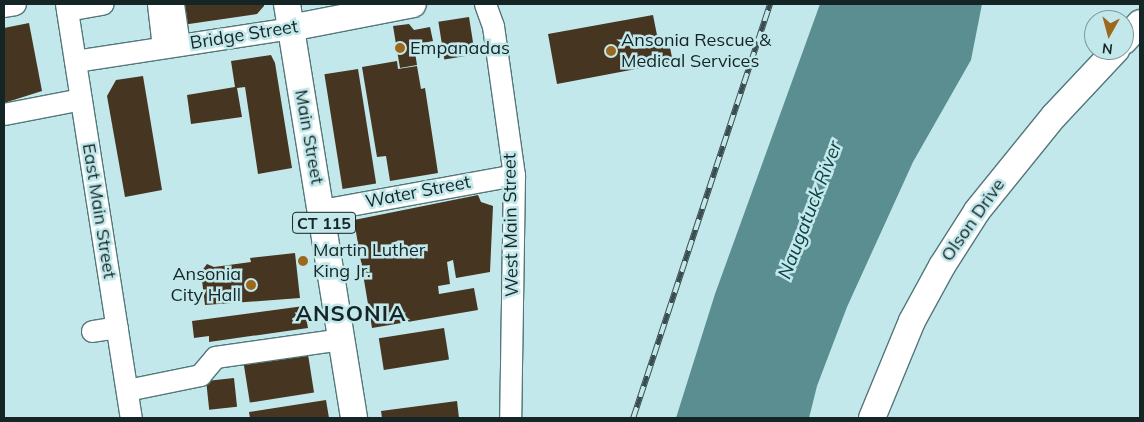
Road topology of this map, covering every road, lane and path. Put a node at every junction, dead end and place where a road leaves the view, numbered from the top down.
1 (15, 4) edge
2 (102, 4) edge
3 (158, 4) edge
4 (173, 4) edge
5 (412, 4) edge
6 (485, 4) edge
7 (4, 6) edge
8 (67, 7) edge
9 (288, 16) edge
10 (171, 46) junction
11 (1107, 60) edge
12 (75, 62) junction
13 (81, 99) junction
14 (4, 114) edge
15 (514, 175) junction
16 (322, 210) junction
17 (117, 327) junction
18 (92, 330) dead end
19 (341, 338) junction
20 (126, 390) junction
21 (131, 418) edge
22 (354, 418) edge
23 (510, 418) edge
24 (872, 418) edge

1 - 7 street
2 - 8 street
3 - 10 street
4 - 10 street
5 - 9 main road, Bridge Street
6 - 15 street, West Main Street
8 - 12 street, East Main Street
9 - 10 street, Bridge Street
9 - 16 main road, Main Street / CT 115
10 - 12 street, Bridge Street
11 - 24 main road, Olson Drive
12 - 13 street, East Main Street
13 - 14 street
13 - 17 street, East Main Street
15 - 16 street, Water Street
15 - 23 street, West Main Street
16 - 19 main road, Main Street / CT 115
17 - 18 street
17 - 20 street, East Main Street
19 - 20 street
19 - 22 main road, Main Street / CT 115
20 - 21 street, East Main Street

